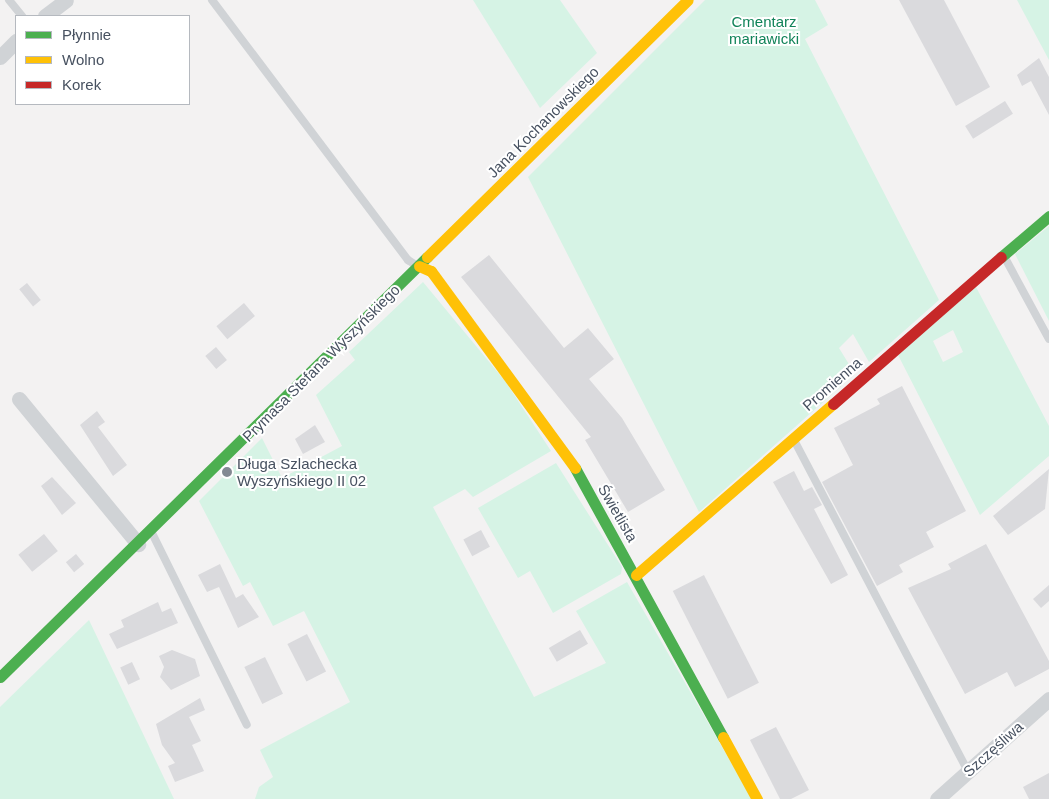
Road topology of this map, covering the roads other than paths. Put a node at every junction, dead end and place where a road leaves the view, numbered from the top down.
1 (9, 0) edge
2 (66, 0) edge
3 (212, 0) edge
4 (688, 0) edge
5 (21, 15) edge
6 (46, 15) edge
7 (15, 42) edge
8 (0, 57) edge
9 (1049, 216) edge
10 (1003, 254) junction
11 (419, 266) junction
12 (1049, 339) edge
13 (19, 399) dead end
14 (793, 438) junction
15 (151, 531) junction
16 (138, 544) junction
17 (636, 575) junction
18 (0, 677) edge
19 (1049, 699) edge
20 (246, 725) dead end
21 (968, 772) junction
22 (757, 799) edge
23 (937, 799) edge

1 - 5 lane
2 - 6 street
3 - 11 lane
4 - 11 street, Jana Kochanowskiego
7 - 8 street
9 - 10 street, Promienna
10 - 12 lane
10 - 14 street, Promienna
11 - 15 street, Prymasa Stefana Wyszyńskiego
11 - 17 street, Świetlista
13 - 16 street
14 - 17 street, Promienna
14 - 21 lane
15 - 16 street, Prymasa Stefana Wyszyńskiego
15 - 20 lane
16 - 18 street, Prymasa Stefana Wyszyńskiego
17 - 22 street, Świetlista
19 - 21 street, Szczęśliwa
21 - 23 street, Szczęśliwa

